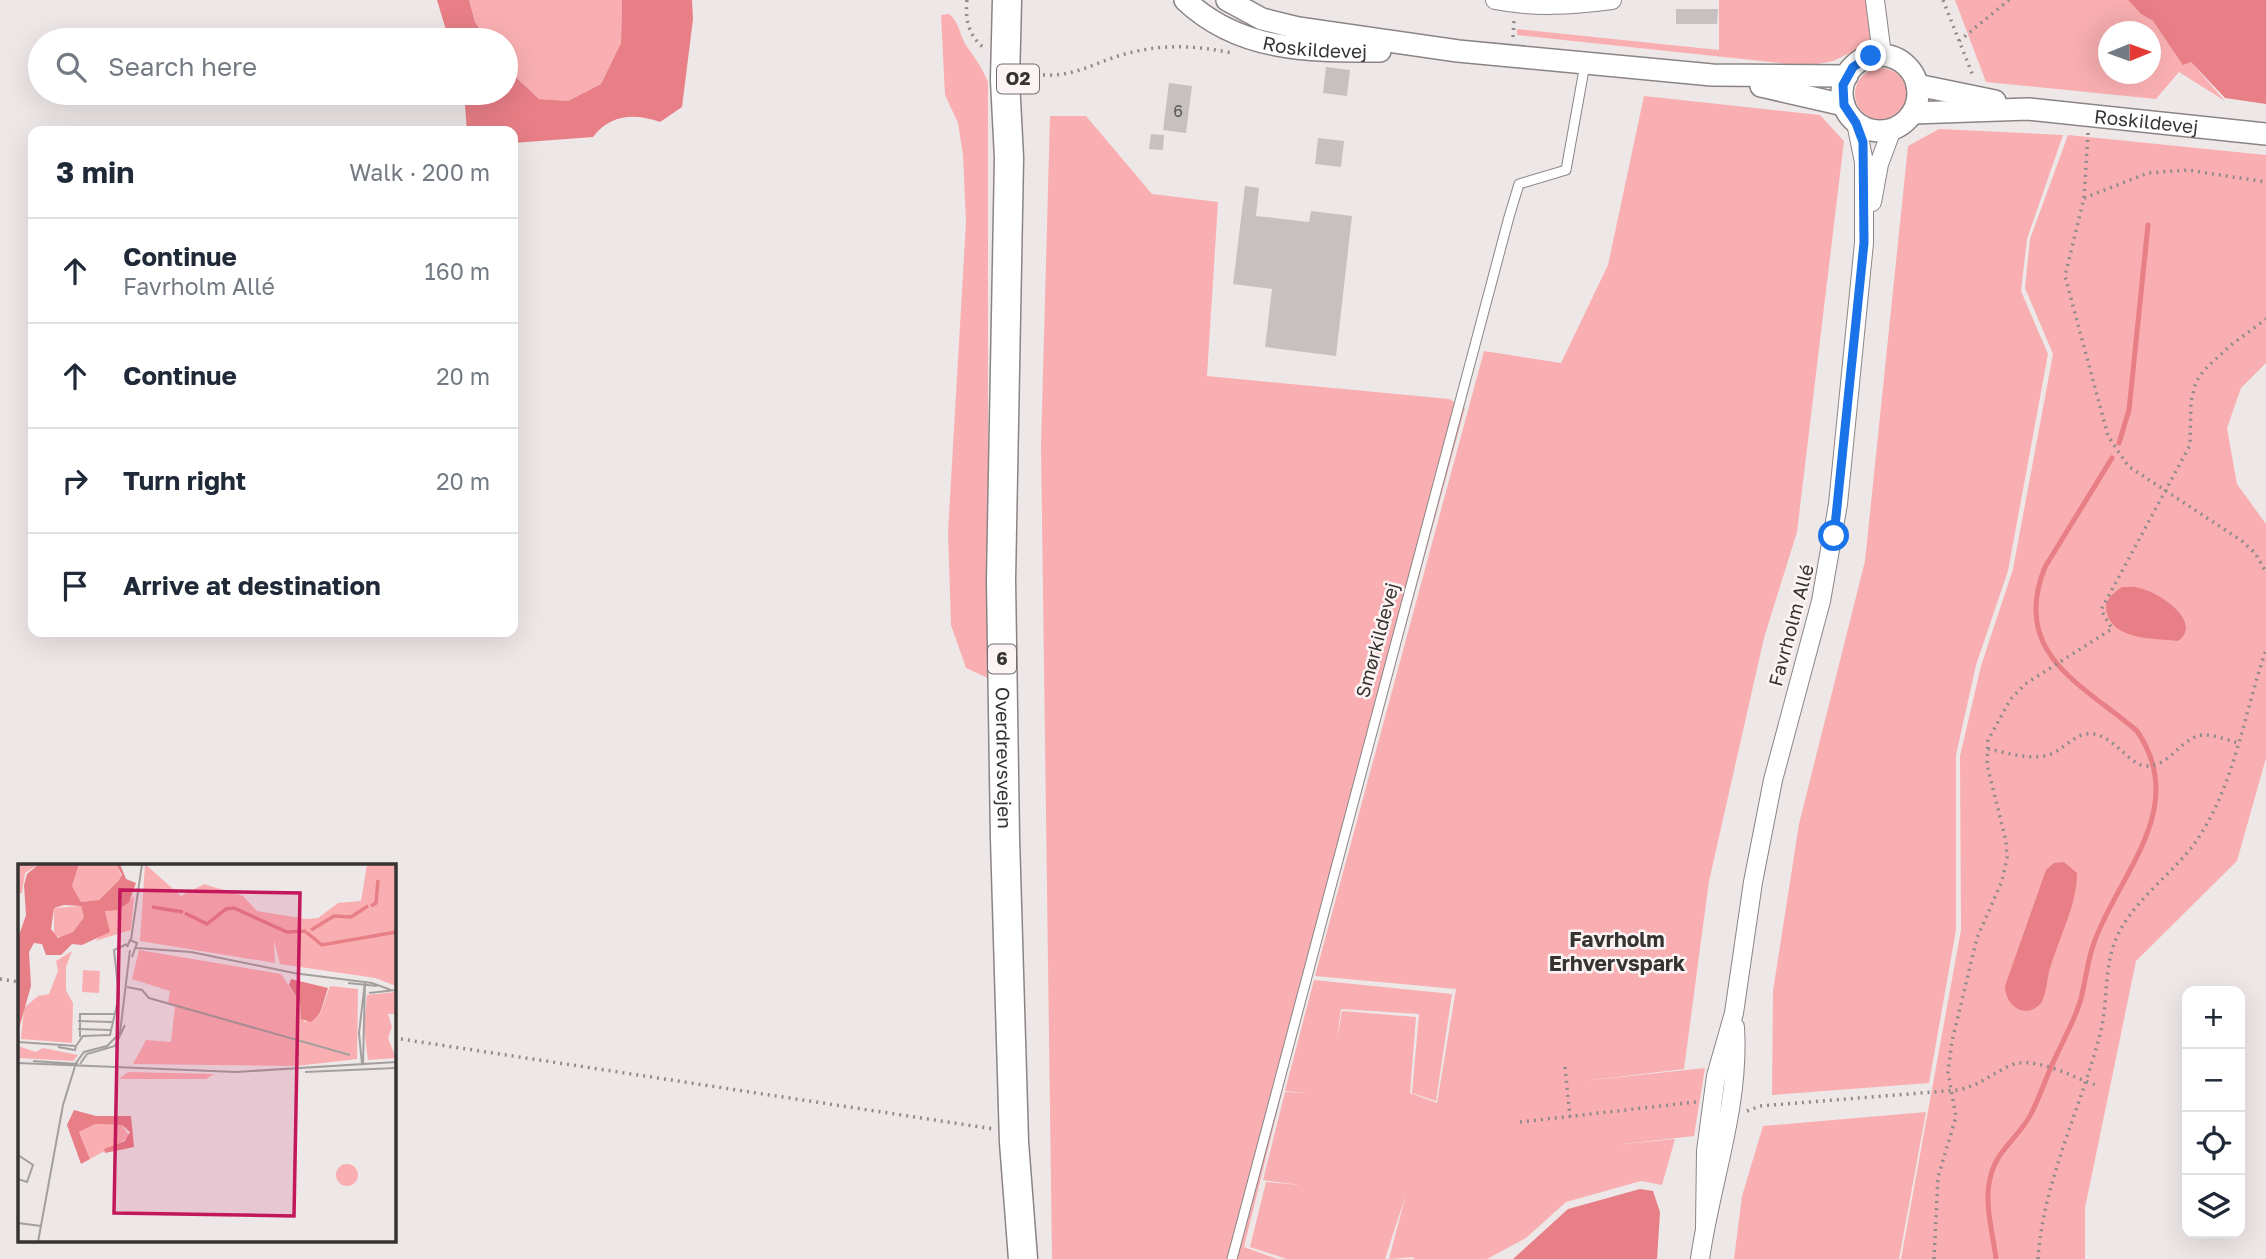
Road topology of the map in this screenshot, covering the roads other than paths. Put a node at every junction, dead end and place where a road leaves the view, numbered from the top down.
1 (1007, 0) edge
2 (1024, 0) edge
3 (1185, 0) edge
4 (1227, 0) edge
5 (1495, 0) edge
6 (1612, 0) edge
7 (1875, 0) edge
8 (1458, 51) junction
9 (1882, 55) junction
10 (1585, 63) junction
11 (1712, 75) junction
12 (1847, 76) junction
13 (1917, 85) junction
14 (2028, 109) junction
15 (1913, 113) junction
16 (1850, 114) junction
17 (1892, 129) junction
18 (2266, 134) edge
19 (1009, 158) junction
20 (1864, 243) junction
21 (1734, 1013) junction
22 (1704, 1228) junction
23 (1020, 1231) junction
24 (1017, 1259) edge
25 (1023, 1259) edge
26 (1232, 1259) edge
27 (1700, 1259) edge

1 - 19 main road, Overdrevsvejen / 6
2 - 19 main road, Overdrevsvejen / O2
3 - 8 street, Roskildevej
4 - 8 street, Roskildevej
5 - 6 street
7 - 9 street
8 - 10 street, Roskildevej
9 - 12 street
9 - 13 street
10 - 11 street, Roskildevej
10 - 26 lane, Smørkildevej
11 - 12 street, Roskildevej
11 - 16 street, Roskildevej
12 - 16 street
13 - 14 street, Roskildevej
13 - 15 street
14 - 15 street, Roskildevej
14 - 18 street, Roskildevej
15 - 17 street
16 - 17 street
16 - 20 street, Favrholm Allé
17 - 20 street, Favrholm Allé
19 - 23 main road, Overdrevsvejen / 6
20 - 21 street, Favrholm Allé
21 - 22 street, Favrholm Allé
21 - 22 street, Favrholm Allé
22 - 27 street, Favrholm Allé
23 - 24 main road, Overdrevsvejen / 6
23 - 25 main road, Overdrevsvejen

